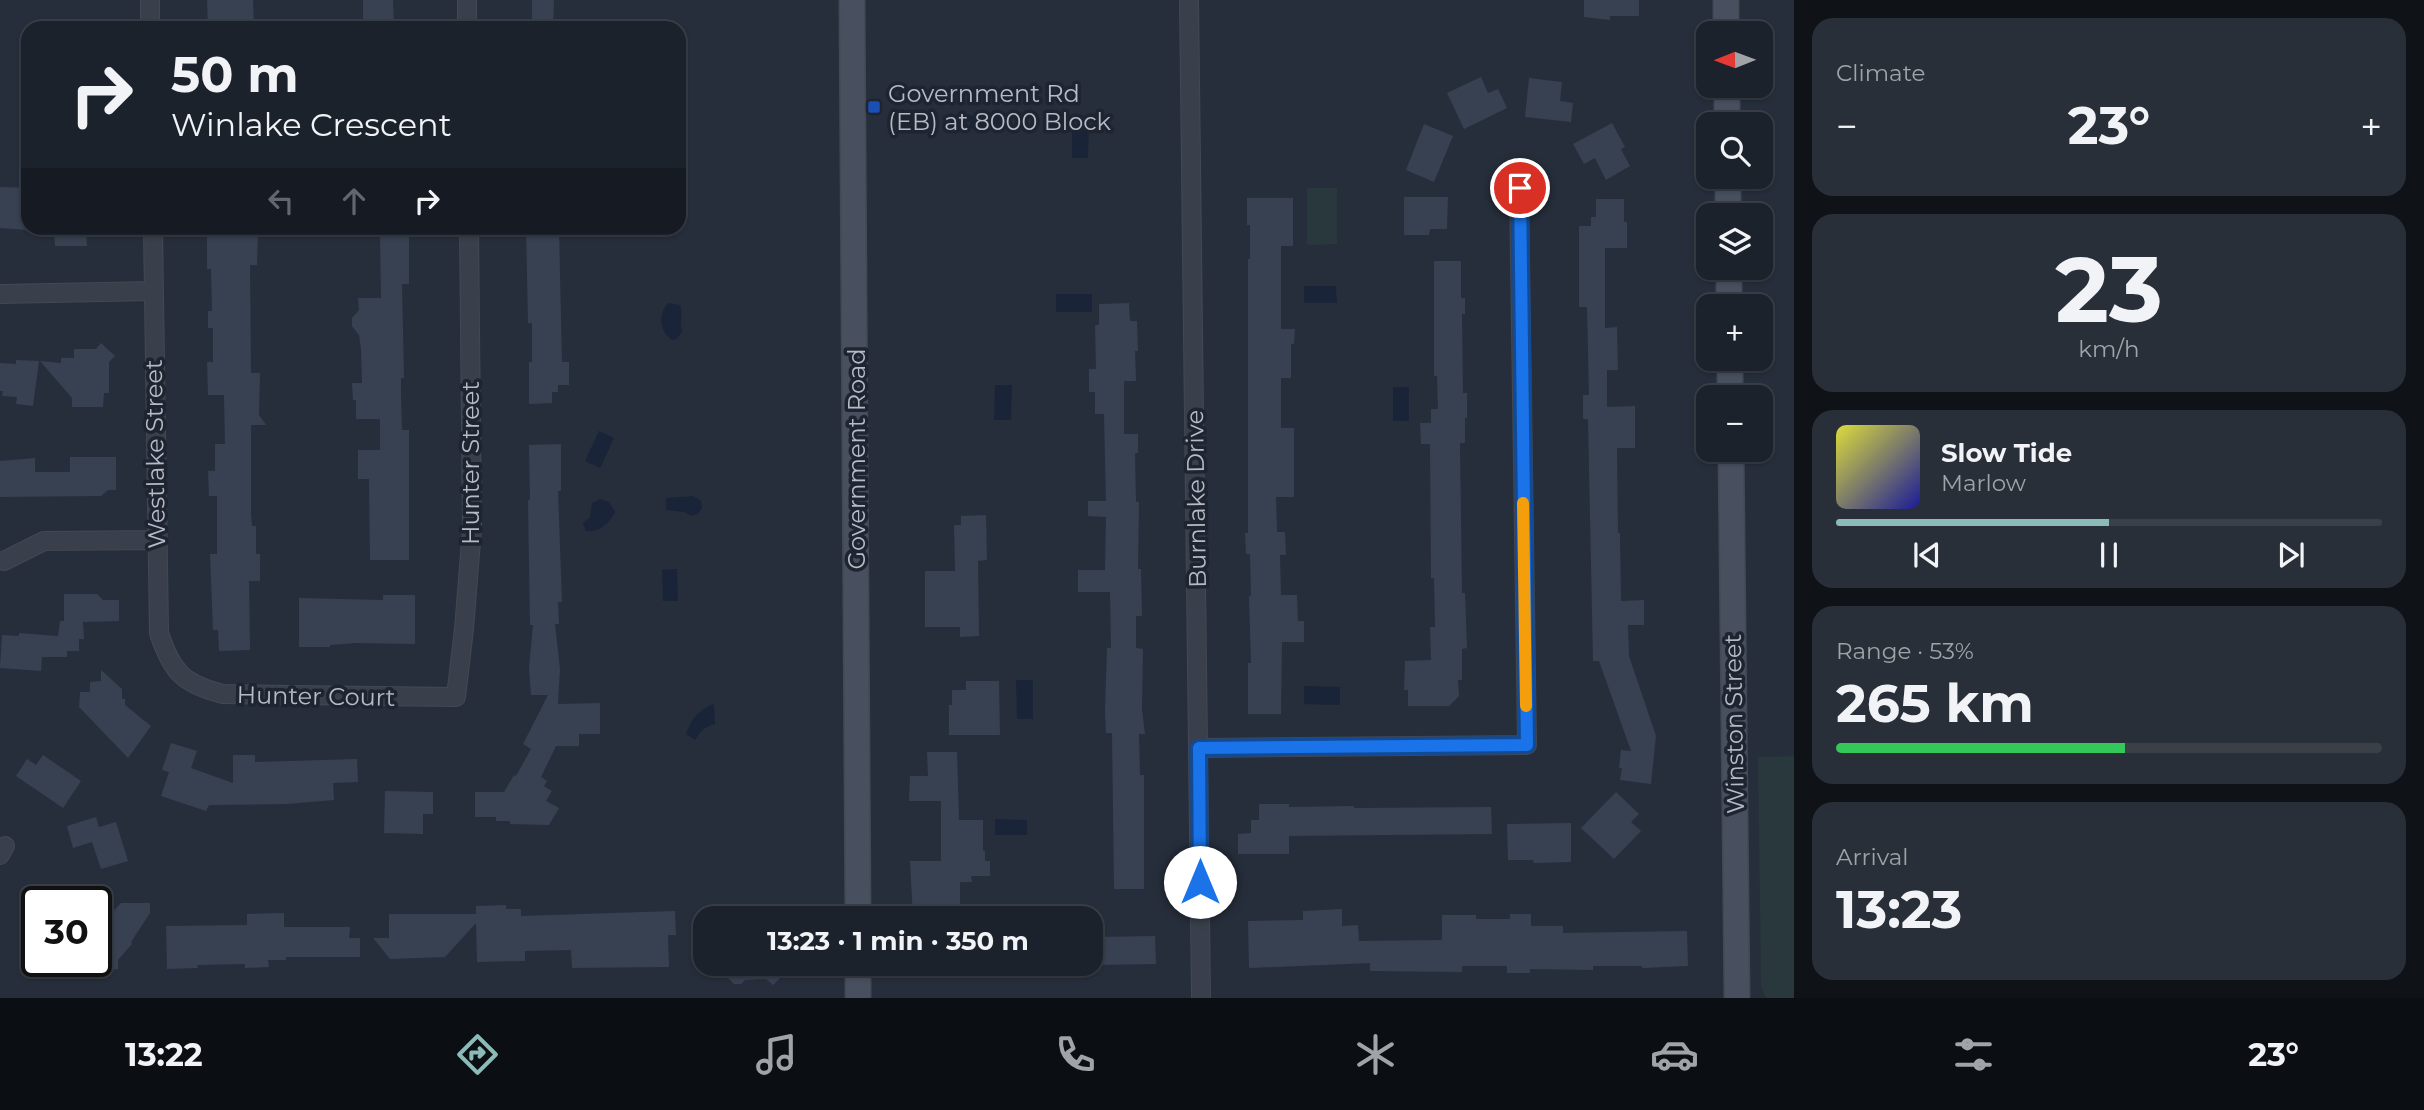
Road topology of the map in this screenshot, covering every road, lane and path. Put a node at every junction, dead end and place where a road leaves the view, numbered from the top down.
1 (150, 0) edge
2 (467, 0) edge
3 (852, 0) edge
4 (1189, 0) edge
5 (1726, 0) edge
6 (150, 21) edge
7 (467, 21) edge
8 (1726, 21) edge
9 (1520, 188) dead end
10 (153, 235) edge
11 (469, 235) edge
12 (153, 291) junction
13 (0, 294) edge
14 (1731, 462) edge
15 (156, 540) junction
16 (4, 561) dead end
17 (181, 675) joint
18 (456, 697) joint
19 (1199, 748) junction
20 (858, 906) edge
21 (858, 976) edge
22 (858, 998) edge
23 (1201, 998) edge
24 (1737, 998) edge

1 - 6 street
2 - 7 street
3 - 20 street, Government Road
4 - 19 street, Burnlake Drive
5 - 8 street
9 - 19 street
10 - 12 street, Westlake Street
11 - 18 street, Hunter Street
12 - 13 street
12 - 15 street, Westlake Street
14 - 24 street, Winston Street
15 - 16 street
15 - 17 street, Westlake Street
17 - 18 street, Hunter Court
19 - 23 street, Burnlake Drive
21 - 22 street

